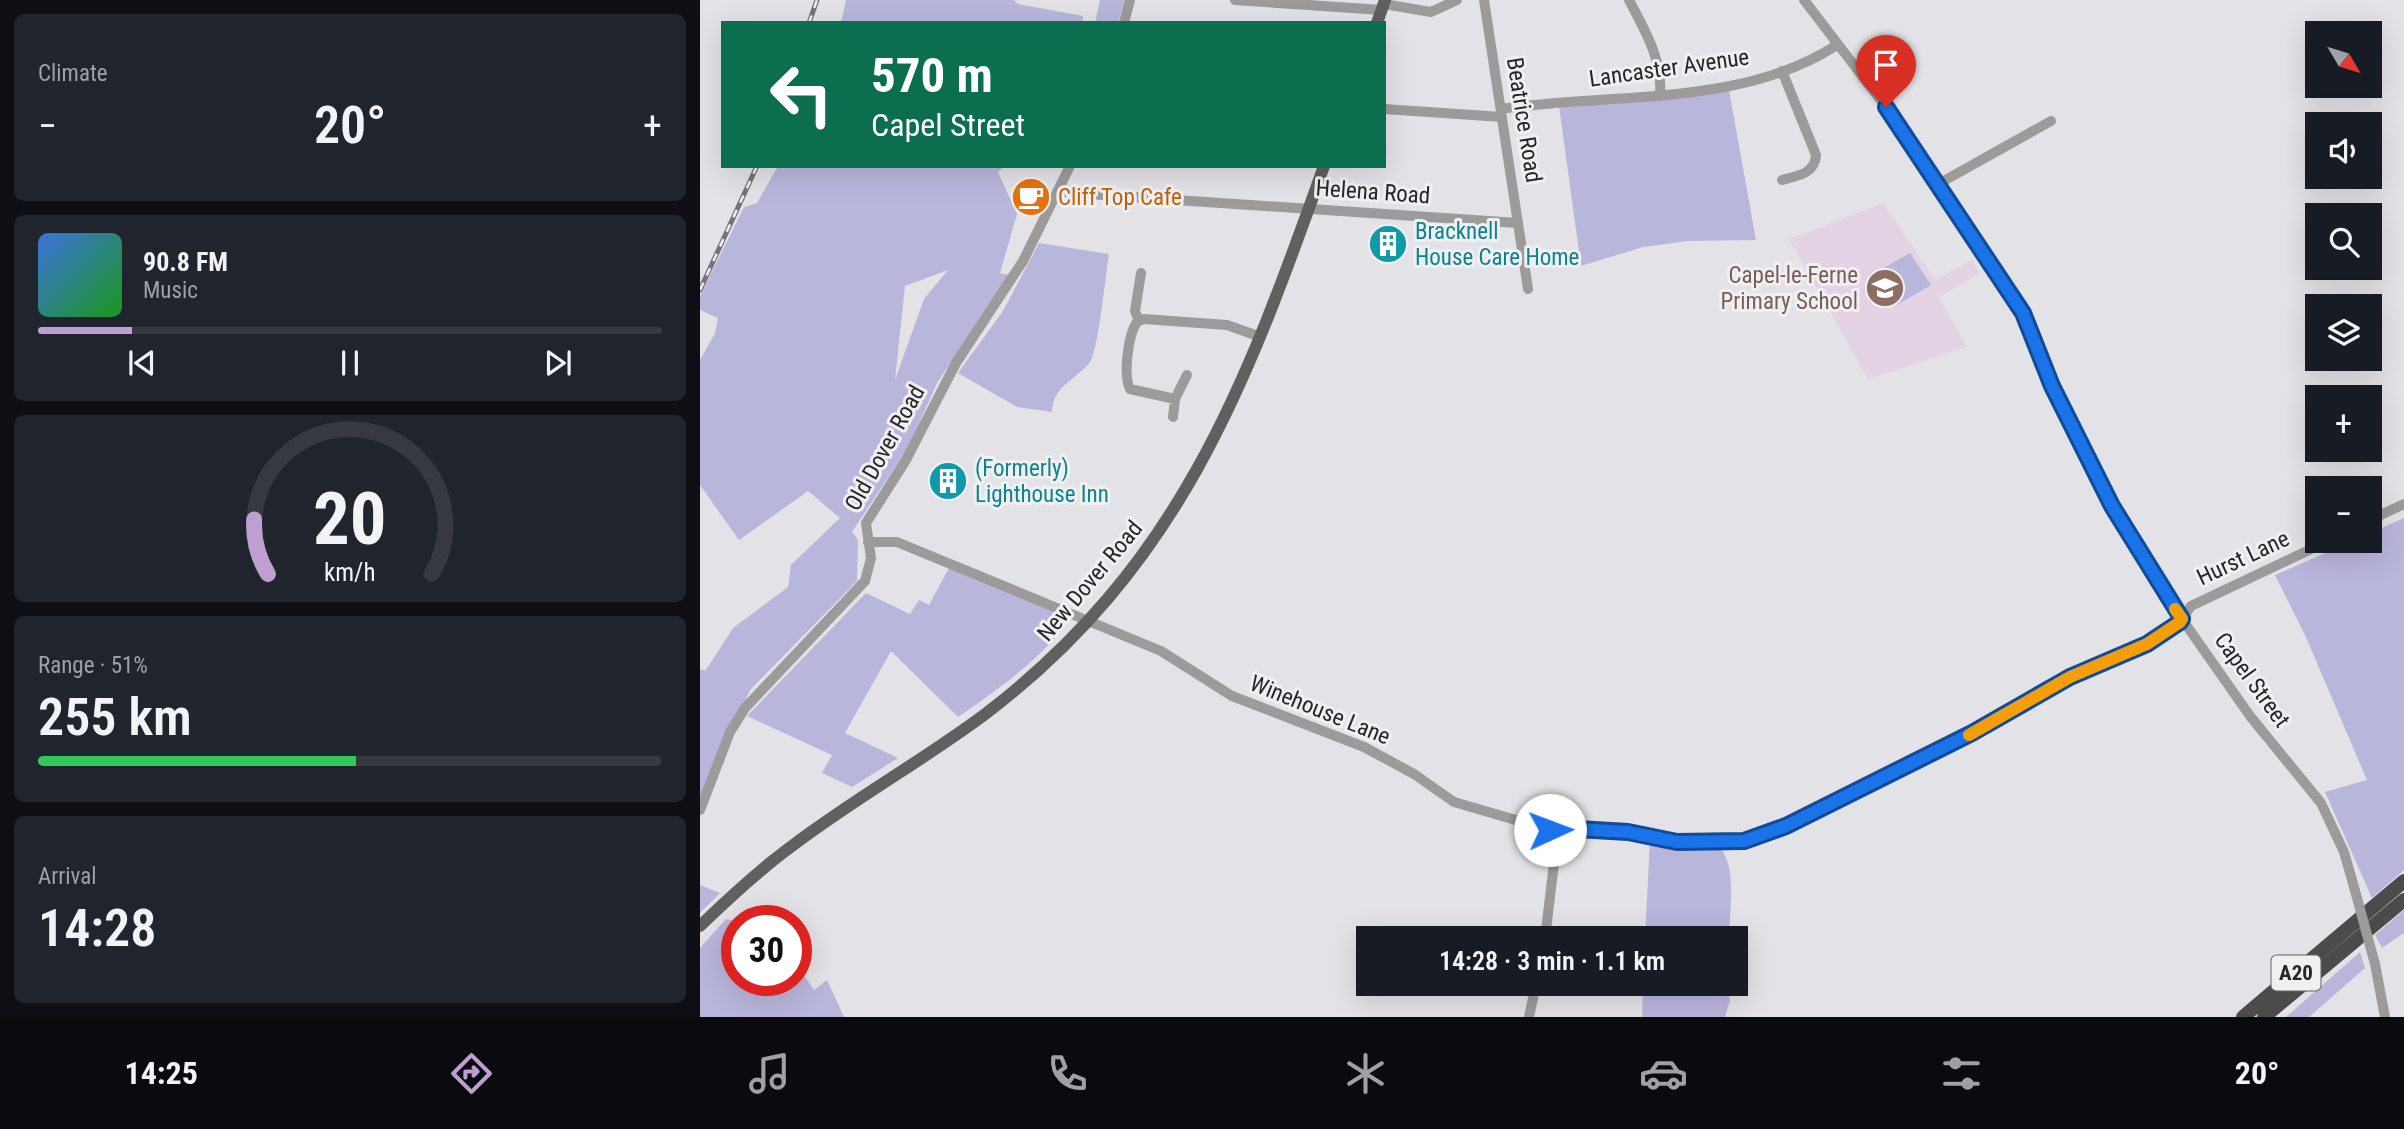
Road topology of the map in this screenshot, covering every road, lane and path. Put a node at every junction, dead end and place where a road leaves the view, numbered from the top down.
1 (1130, 0) edge
2 (1235, 0) edge
3 (1457, 0) edge
4 (1484, 0) edge
5 (1629, 0) edge
6 (1804, 0) edge
7 (1384, 5) edge
8 (1125, 21) edge
9 (1837, 45) junction
10 (1782, 71) junction
11 (1660, 96) junction
12 (1386, 109) edge
13 (1502, 113) junction
14 (2051, 121) dead end
15 (1069, 168) edge
16 (1323, 168) edge
17 (1782, 180) dead end
18 (1940, 183) junction
19 (1058, 192) junction
20 (1309, 208) junction
21 (1518, 223) junction
22 (1141, 273) dead end
23 (1528, 289) dead end
24 (1139, 321) junction
25 (1261, 337) junction
26 (1187, 374) dead end
27 (1175, 399) junction
28 (1173, 417) dead end
29 (2404, 504) edge
30 (2382, 514) edge
31 (868, 542) junction
32 (2305, 552) edge
33 (2182, 619) junction
34 (1088, 622) junction
35 (700, 810) edge
36 (1550, 830) junction
37 (2404, 881) edge
38 (2404, 900) edge
39 (700, 926) edge
40 (1547, 926) edge
41 (1533, 996) edge
42 (1529, 1017) edge
43 (2243, 1017) edge
44 (2264, 1017) edge
45 (2385, 1017) edge

1 - 8 street
2 - 7 street
3 - 7 street
4 - 13 street, Beatrice Road
5 - 11 street
6 - 9 street, Capel Street
9 - 10 street, Lancaster Avenue
9 - 18 street, Capel Street
10 - 11 street, Lancaster Avenue
10 - 17 street
11 - 13 street, Lancaster Avenue
12 - 13 street, Lancaster Avenue
13 - 21 street, Beatrice Road
14 - 18 street
15 - 19 street, Old Dover Road
16 - 20 main road, New Dover Road
18 - 33 street, Capel Street
19 - 20 street, Helena Road
19 - 31 street, Old Dover Road
20 - 21 street, Helena Road
20 - 25 main road, New Dover Road
21 - 23 street, Beatrice Road
22 - 24 street
24 - 25 street
24 - 27 street
25 - 34 main road, New Dover Road
26 - 27 street
27 - 28 street
29 - 30 street
31 - 34 street, Winehouse Lane
31 - 35 street, Old Dover Road
32 - 33 street, Hurst Lane
33 - 36 street, Winehouse Lane
33 - 45 street, Capel Street, bridge
34 - 36 street, Winehouse Lane
34 - 39 main road, New Dover Road
36 - 40 street
37 - 43 highway, A20
38 - 44 highway, A20
41 - 42 street

